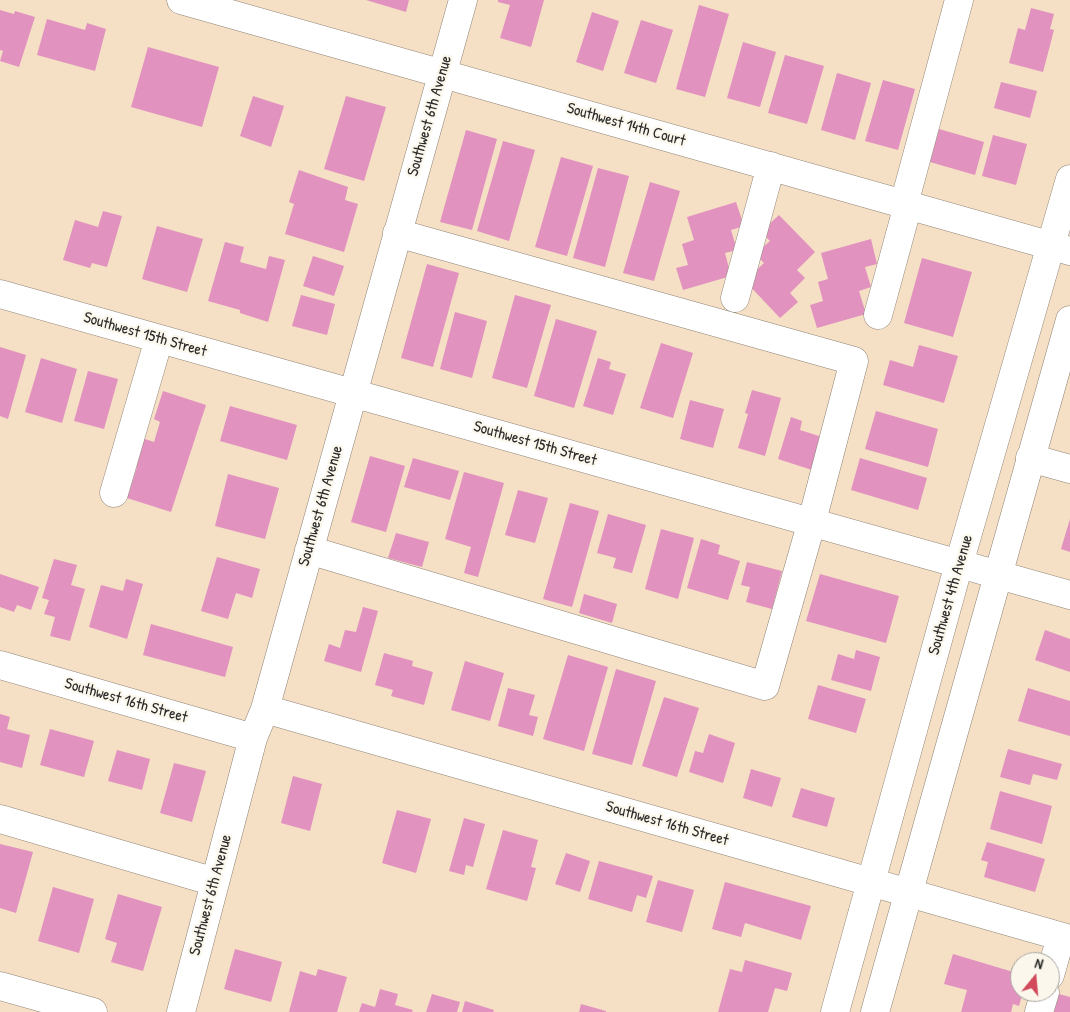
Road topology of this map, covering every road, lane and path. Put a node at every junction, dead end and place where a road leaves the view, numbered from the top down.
1 (181, 0) edge
2 (463, 0) edge
3 (958, 0) edge
4 (442, 73) junction
5 (771, 166) junction
6 (1070, 179) edge
7 (906, 204) junction
8 (397, 233) junction
9 (1061, 248) edge
10 (0, 294) edge
11 (735, 298) dead end
12 (878, 315) dead end
13 (1070, 320) edge
14 (159, 339) junction
15 (353, 393) junction
16 (1030, 458) junction
17 (1070, 469) edge
18 (114, 493) dead end
19 (812, 521) junction
20 (309, 550) junction
21 (959, 564) junction
22 (998, 574) junction
23 (1070, 595) edge
24 (0, 665) edge
25 (265, 709) junction
26 (253, 738) junction
27 (0, 819) edge
28 (215, 882) junction
29 (872, 883) junction
30 (908, 894) junction
31 (1065, 938) edge
32 (1059, 952) edge
33 (0, 986) edge
34 (93, 1012) edge
35 (181, 1012) edge
36 (835, 1012) edge
37 (875, 1012) edge

1 - 4 street, Southwest 14th Court
2 - 4 street, Southwest 6th Avenue
3 - 7 street
4 - 5 street, Southwest 14th Court
4 - 8 street, Southwest 6th Avenue
5 - 7 street, Southwest 14th Court
5 - 11 street
6 - 9 street, Southwest 4th Avenue
7 - 9 street, Southwest 14th Court
7 - 12 street
8 - 15 street, Southwest 6th Avenue
8 - 19 street
9 - 21 street, Southwest 4th Avenue
10 - 14 street, Southwest 15th Street
13 - 16 street
14 - 15 street, Southwest 15th Street
14 - 18 street
15 - 19 street, Southwest 15th Street
15 - 20 street, Southwest 6th Avenue
16 - 17 street
16 - 22 street
19 - 20 street
19 - 21 street, Southwest 15th Street
20 - 25 street, Southwest 6th Avenue
21 - 22 street, Southwest 15th Street
21 - 29 street, Southwest 4th Avenue
22 - 23 street, Southwest 15th Street
22 - 30 street
24 - 26 street, Southwest 16th Street
25 - 26 street, Southwest 6th Avenue
25 - 29 street, Southwest 16th Street
26 - 28 street, Southwest 6th Avenue
27 - 28 street
28 - 35 street, Southwest 6th Avenue
29 - 30 street, Southwest 16th Street
29 - 36 street, Southwest 4th Avenue
30 - 31 street, Southwest 16th Street
30 - 37 street
31 - 32 street
33 - 34 street

